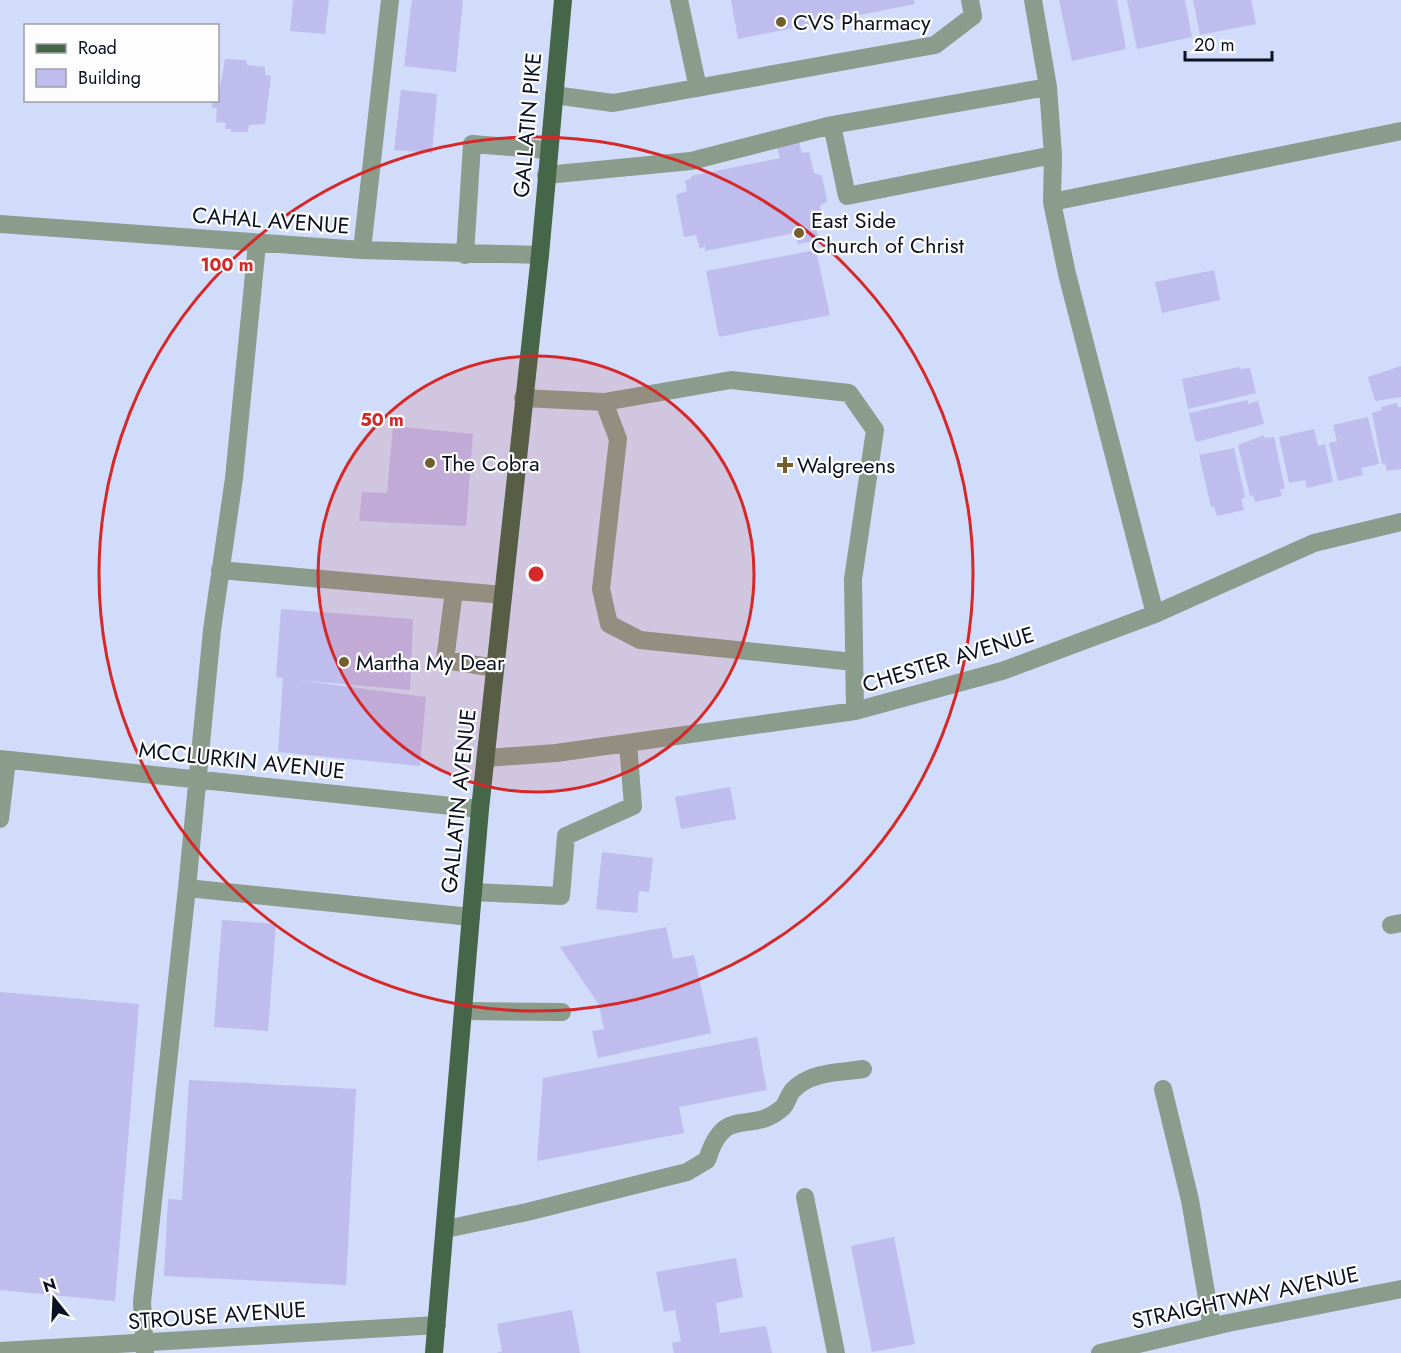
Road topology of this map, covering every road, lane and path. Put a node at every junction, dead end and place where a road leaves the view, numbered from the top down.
1 (390, 0) edge
2 (563, 0) edge
3 (679, 0) edge
4 (970, 0) edge
5 (1033, 0) edge
6 (1048, 87) junction
7 (698, 88) junction
8 (554, 95) junction
9 (832, 125) junction
10 (1401, 131) edge
11 (548, 150) junction
12 (1053, 155) junction
13 (546, 175) junction
14 (1052, 202) junction
15 (0, 224) edge
16 (257, 244) junction
17 (362, 250) junction
18 (465, 255) junction
19 (540, 255) junction
20 (523, 398) junction
21 (604, 402) junction
22 (1401, 522) edge
23 (220, 570) junction
24 (454, 591) junction
25 (503, 595) junction
26 (1155, 614) junction
27 (854, 662) junction
28 (495, 668) junction
29 (855, 711) junction
30 (628, 743) junction
31 (486, 758) junction
32 (3, 759) edge
33 (197, 780) junction
34 (480, 809) junction
35 (0, 819) edge
36 (188, 888) junction
37 (473, 892) junction
38 (471, 917) junction
39 (463, 1011) junction
40 (562, 1011) dead end
41 (863, 1069) dead end
42 (1163, 1089) dead end
43 (805, 1197) dead end
44 (446, 1229) junction
45 (1400, 1295) edge
46 (437, 1325) junction
47 (1212, 1327) junction
48 (145, 1349) edge
49 (0, 1351) edge
50 (434, 1353) edge
51 (836, 1353) edge
52 (1100, 1353) edge

1 - 17 street
2 - 8 main road, GALLATIN PIKE
3 - 7 street
4 - 7 street
5 - 6 street
6 - 9 street
6 - 12 street
7 - 8 street
8 - 11 main road, GALLATIN PIKE
9 - 12 street
9 - 13 street
10 - 14 street
11 - 13 main road, GALLATIN PIKE
11 - 18 street
12 - 14 street
13 - 19 main road, GALLATIN PIKE
14 - 26 street
15 - 16 street, CAHAL AVENUE
16 - 17 street, CAHAL AVENUE
16 - 23 street
17 - 18 street, CAHAL AVENUE
18 - 19 street, CAHAL AVENUE
19 - 20 main road, GALLATIN AVENUE
20 - 21 street
20 - 25 main road, GALLATIN AVENUE
21 - 27 street
21 - 27 street
22 - 26 street, CHESTER AVENUE
23 - 24 street
23 - 33 street
24 - 25 street
24 - 28 street
25 - 28 main road, GALLATIN AVENUE
26 - 29 street, CHESTER AVENUE
27 - 29 street
28 - 31 main road, GALLATIN AVENUE
29 - 30 street, CHESTER AVENUE
30 - 31 street, CHESTER AVENUE
30 - 37 street
31 - 34 main road, GALLATIN AVENUE
32 - 33 street, MCCLURKIN AVENUE
32 - 35 street
33 - 34 street, MCCLURKIN AVENUE
33 - 36 street
34 - 37 main road, GALLATIN AVENUE
36 - 38 street
36 - 48 street
37 - 38 main road, GALLATIN AVENUE
38 - 39 main road, GALLATIN AVENUE
39 - 40 street
39 - 44 main road, GALLATIN AVENUE
41 - 44 street
42 - 47 street
43 - 51 street
44 - 46 main road, GALLATIN AVENUE
45 - 47 street, STRAIGHTWAY AVENUE
46 - 48 street, STROUSE AVENUE
46 - 50 main road, GALLATIN AVENUE
47 - 52 street, STRAIGHTWAY AVENUE
48 - 49 street, STROUSE AVENUE

